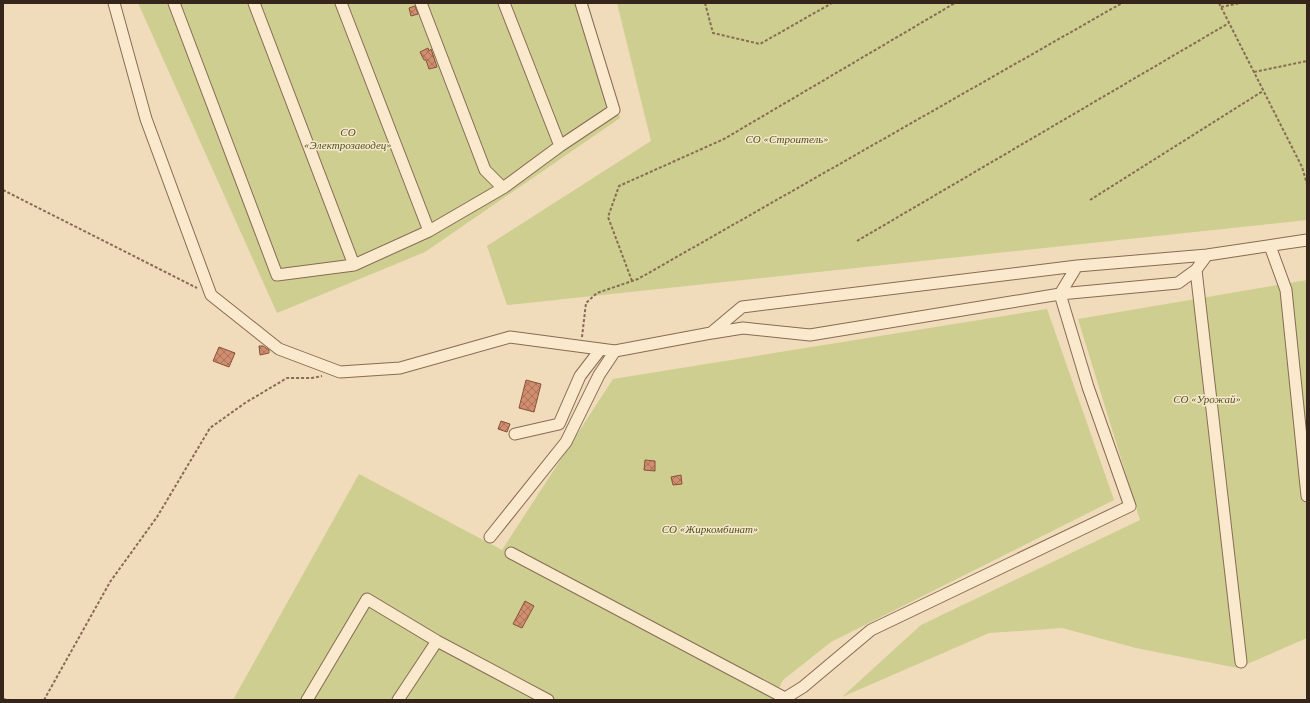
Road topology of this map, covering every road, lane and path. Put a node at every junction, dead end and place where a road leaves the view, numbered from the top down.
1 (114, 3) edge
2 (174, 3) edge
3 (254, 3) edge
4 (341, 3) edge
5 (421, 3) edge
6 (504, 3) edge
7 (581, 3) edge
8 (705, 3) edge
9 (832, 3) edge
10 (955, 3) edge
11 (1122, 3) edge
12 (1220, 3) edge
13 (1240, 3) edge
14 (1221, 7) junction
15 (1229, 23) junction
16 (1307, 60) edge
17 (1254, 72) junction
18 (1263, 91) junction
19 (560, 146) junction
20 (1307, 184) edge
21 (503, 188) junction
22 (3, 190) edge
23 (1090, 200) dead end
24 (429, 231) junction
25 (1307, 240) edge
26 (856, 241) dead end
27 (1270, 246) junction
28 (1207, 255) junction
29 (354, 265) junction
30 (1077, 266) junction
31 (1196, 270) junction
32 (632, 281) junction
33 (1060, 294) junction
34 (211, 295) junction
35 (711, 333) junction
36 (580, 347) junction
37 (600, 350) junction
38 (615, 351) junction
39 (340, 372) junction
40 (515, 434) dead end
41 (1307, 496) edge
42 (490, 537) dead end
43 (512, 553) dead end
44 (437, 640) junction
45 (1241, 662) dead end
46 (3, 699) edge
47 (783, 699) edge
48 (9, 700) edge
49 (44, 700) edge
50 (307, 700) edge
51 (398, 700) edge
52 (548, 700) edge

1 - 34 lane
2 - 29 lane
3 - 29 lane
4 - 24 lane
5 - 21 lane
6 - 19 lane
7 - 19 lane
8 - 9 path
10 - 32 path
11 - 32 path
12 - 14 path
13 - 14 path
14 - 15 path
15 - 17 path
15 - 26 path
16 - 17 path
17 - 18 path
18 - 20 path
18 - 23 path
19 - 21 lane
21 - 24 lane
22 - 34 path
24 - 29 lane
25 - 27 lane
27 - 28 lane
27 - 41 lane
28 - 30 lane
28 - 31 lane
30 - 33 lane
30 - 35 lane
31 - 33 lane
31 - 45 lane
32 - 36 path
33 - 35 lane
33 - 47 lane
34 - 39 lane
35 - 38 lane
36 - 37 lane
36 - 39 lane
37 - 38 lane
37 - 40 lane
38 - 42 lane
39 - 49 path
43 - 47 lane
44 - 50 lane
44 - 51 lane
44 - 52 lane
46 - 48 path

